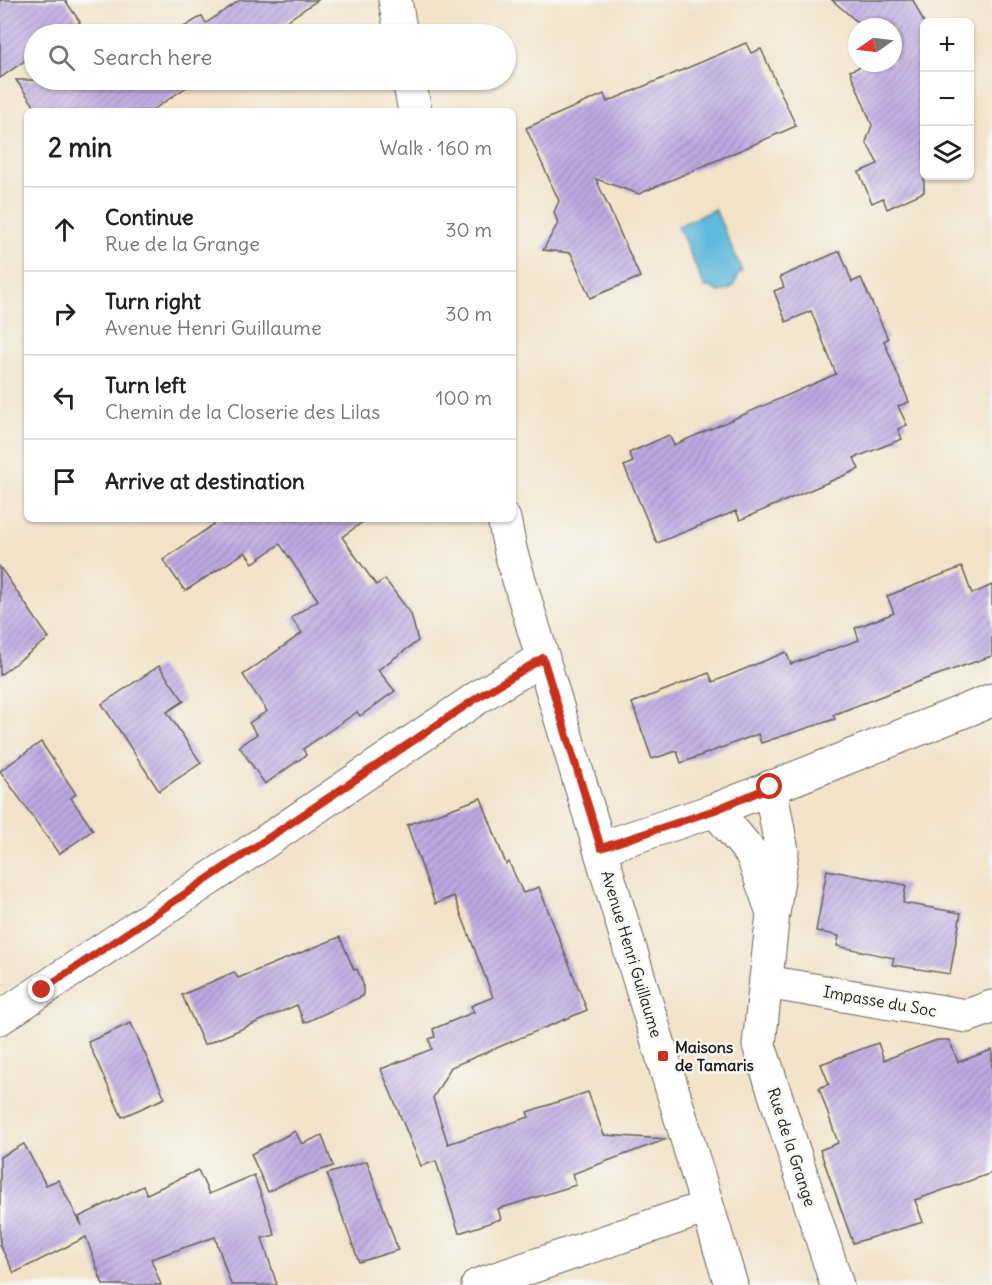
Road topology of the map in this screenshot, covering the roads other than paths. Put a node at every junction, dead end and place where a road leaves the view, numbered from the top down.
1 (395, 0) edge
2 (399, 24) edge
3 (411, 90) edge
4 (414, 108) edge
5 (505, 522) edge
6 (543, 658) junction
7 (992, 700) edge
8 (770, 787) junction
9 (715, 810) junction
10 (601, 848) junction
11 (773, 912) junction
12 (766, 982) junction
13 (992, 1007) edge
14 (0, 1018) edge
15 (708, 1207) junction
16 (478, 1285) edge
17 (731, 1285) edge
18 (837, 1285) edge

1 - 2 street
3 - 4 street
5 - 6 street, Avenue Henri Guillaume
6 - 10 street, Avenue Henri Guillaume
6 - 14 street
7 - 8 street
8 - 9 street
8 - 11 street
9 - 10 street
9 - 11 street, Rue de la Grange
10 - 15 street, Avenue Henri Guillaume
11 - 12 street, Rue de la Grange
12 - 13 street, Impasse du Soc
12 - 18 street, Rue de la Grange
15 - 16 street
15 - 17 street, Avenue Henri Guillaume

